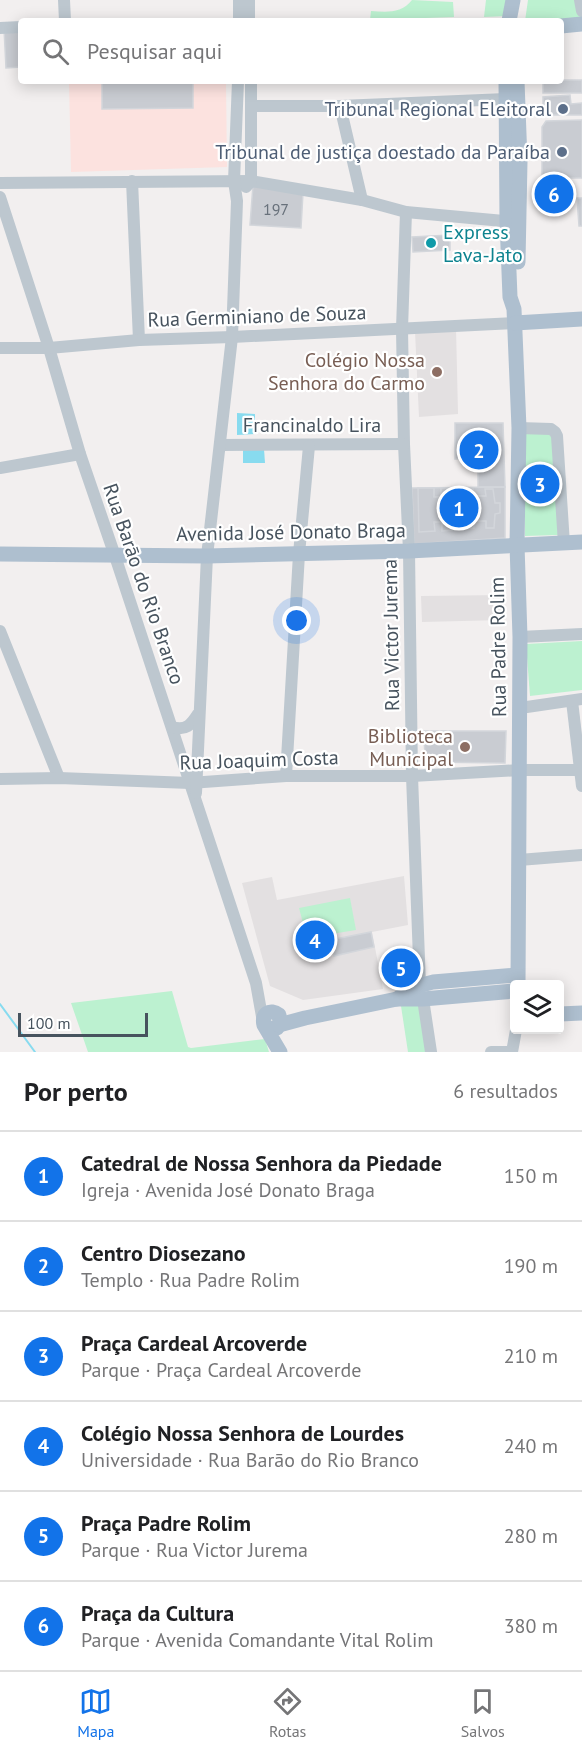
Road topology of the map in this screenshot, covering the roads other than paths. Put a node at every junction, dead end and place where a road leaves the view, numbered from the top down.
1 (64, 0) edge
2 (239, 0) edge
3 (249, 0) edge
4 (513, 0) edge
5 (523, 0) edge
6 (580, 0) edge
7 (582, 11) edge
8 (65, 18) edge
9 (239, 18) edge
10 (249, 18) edge
11 (510, 18) edge
12 (520, 18) edge
13 (582, 24) edge
14 (564, 26) edge
15 (18, 27) edge
16 (0, 28) edge
17 (238, 84) edge
18 (251, 84) edge
19 (506, 84) edge
20 (517, 84) edge
21 (506, 99) junction
22 (252, 106) junction
23 (340, 106) junction
24 (251, 180) junction
25 (132, 181) junction
26 (234, 181) junction
27 (0, 183) edge
28 (0, 197) edge
29 (362, 200) junction
30 (237, 201) junction
31 (406, 212) junction
32 (513, 222) junction
33 (515, 316) junction
34 (582, 319) edge
35 (402, 329) junction
36 (232, 338) junction
37 (139, 340) junction
38 (0, 348) edge
39 (49, 348) junction
40 (519, 428) junction
41 (404, 444) junction
42 (220, 445) junction
43 (309, 446) junction
44 (80, 454) junction
45 (0, 468) edge
46 (582, 542) edge
47 (564, 544) junction
48 (517, 545) junction
49 (409, 551) junction
50 (0, 554) edge
51 (299, 554) junction
52 (115, 556) junction
53 (207, 556) junction
54 (0, 632) edge
55 (582, 634) edge
56 (520, 637) junction
57 (577, 700) edge
58 (520, 708) junction
59 (198, 714) junction
60 (177, 728) junction
61 (198, 747) junction
62 (520, 770) junction
63 (581, 770) edge
64 (286, 776) junction
65 (412, 776) junction
66 (59, 778) junction
67 (0, 779) edge
68 (193, 783) junction
69 (582, 786) edge
70 (582, 855) edge
71 (519, 860) junction
72 (518, 980) edge
73 (510, 991) edge
74 (421, 992) junction
75 (582, 1013) edge
76 (564, 1014) edge
77 (271, 1020) junction
78 (515, 1034) edge
79 (279, 1048) edge
80 (431, 1052) edge
81 (491, 1052) edge
82 (512, 1052) edge

1 - 8 street
2 - 9 street
3 - 10 street
4 - 11 main road
5 - 12 main road
6 - 7 street
13 - 14 main road
15 - 16 street
17 - 26 street
18 - 22 street
19 - 21 main road
20 - 32 main road
21 - 23 street
21 - 32 main road
22 - 23 street
22 - 24 street
23 - 29 street
24 - 26 street
24 - 29 street
24 - 30 street
25 - 26 street
25 - 27 street
25 - 37 street
26 - 30 street
28 - 39 street, Rua Barāo do Rio Branco
29 - 31 street
30 - 36 street
31 - 32 street
31 - 35 street, Rua Victor Jurema
32 - 33 main road, Rua Padre Rolim
33 - 34 main road
33 - 35 street, Rua Germiniano de Souza
33 - 40 main road, Rua Padre Rolim
35 - 36 street, Rua Germiniano de Souza
35 - 41 street, Rua Victor Jurema
36 - 37 street, Rua Germiniano de Souza
36 - 42 street
37 - 39 street, Rua Germiniano de Souza
38 - 39 street, Rua Germiniano de Souza
39 - 44 street, Rua Barāo do Rio Branco
40 - 47 street
40 - 48 main road, Rua Padre Rolim
41 - 43 street, Francinaldo Lira
41 - 49 street, Rua Victor Jurema
42 - 43 street, Francinaldo Lira
42 - 53 street
43 - 51 street
44 - 45 street
44 - 52 street, Rua Barāo do Rio Branco
46 - 47 main road, Avenida José Donato Braga
47 - 48 main road, Avenida José Donato Braga
48 - 49 main road, Avenida José Donato Braga
48 - 56 main road, Rua Padre Rolim
49 - 51 main road, Avenida José Donato Braga
49 - 65 street, Rua Victor Jurema
50 - 52 main road, Avenida José Donato Braga
51 - 53 main road, Avenida José Donato Braga
51 - 64 street
52 - 53 main road, Avenida José Donato Braga
52 - 60 street, Rua Barāo do Rio Branco
53 - 59 street
54 - 66 street
55 - 56 street
56 - 58 main road, Rua Padre Rolim
57 - 58 street
57 - 63 street
58 - 62 main road, Rua Padre Rolim
59 - 60 street
59 - 61 street
60 - 61 street
60 - 68 street, Rua Barāo do Rio Branco
61 - 68 street
62 - 63 street, Rua Joaquim Costa
62 - 65 street, Rua Joaquim Costa
62 - 71 main road, Rua Padre Rolim
63 - 69 street
64 - 65 street, Rua Joaquim Costa
64 - 68 street, Rua Joaquim Costa
65 - 74 street, Rua Victor Jurema
66 - 67 street, Rua Joaquim Costa
66 - 68 street, Rua Joaquim Costa
68 - 77 street, Rua Barāo do Rio Branco
70 - 71 street
71 - 72 main road, Rua Padre Rolim
72 - 74 main road
73 - 74 main road
74 - 77 main road
74 - 80 street, Rua Victor Jurema
75 - 76 main road
77 - 79 main road
78 - 82 street
81 - 82 street

